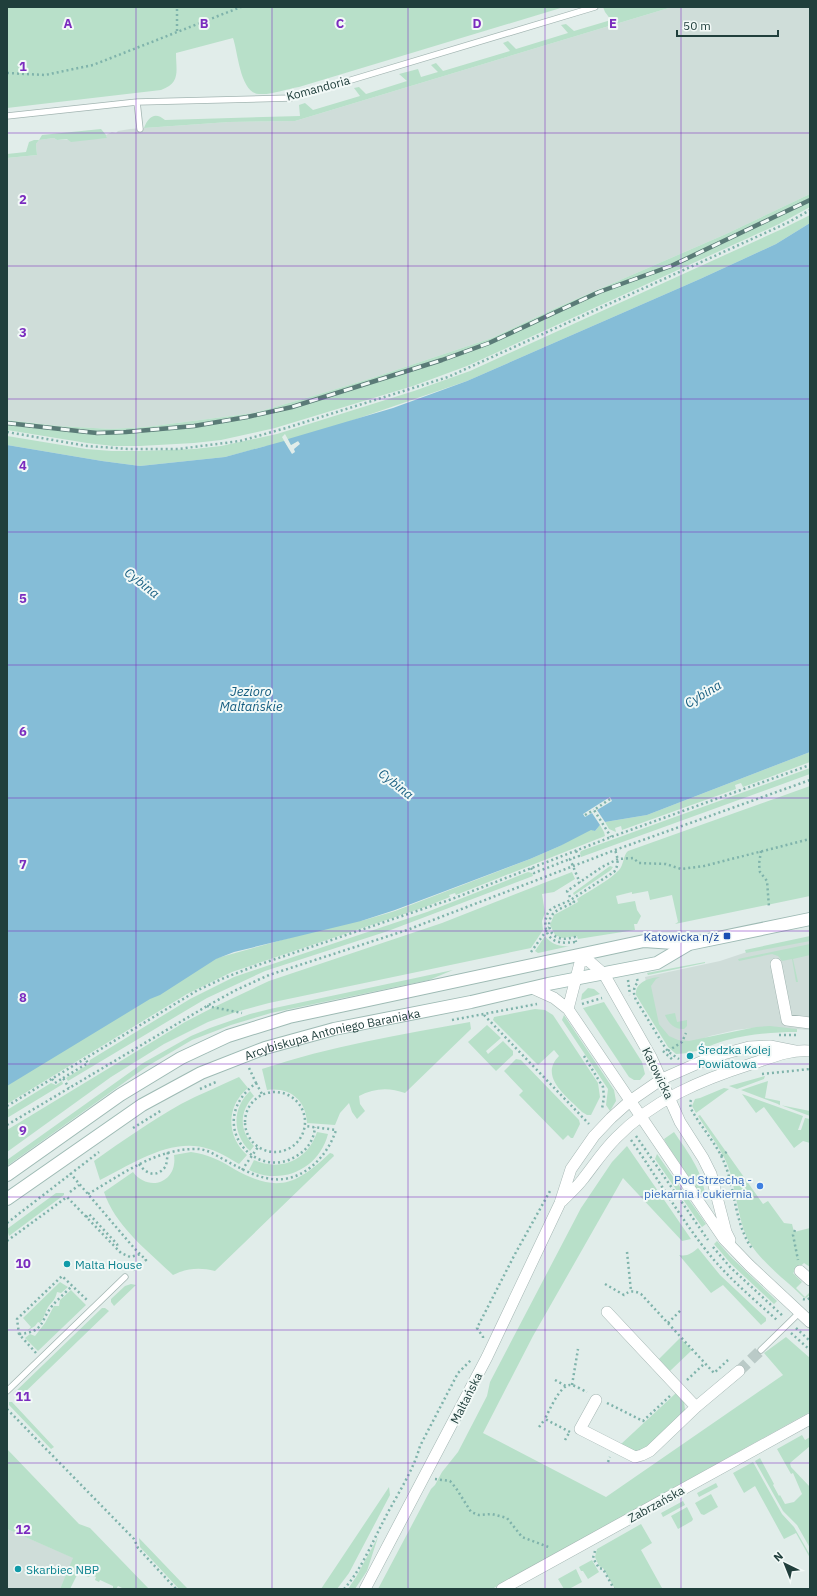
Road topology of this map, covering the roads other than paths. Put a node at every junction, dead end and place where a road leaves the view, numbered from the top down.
1 (595, 7) edge
2 (137, 102) junction
3 (7, 116) edge
4 (140, 129) dead end
5 (810, 919) edge
6 (689, 944) junction
7 (579, 951) junction
8 (776, 964) dead end
9 (604, 974) junction
10 (574, 980) junction
11 (532, 988) junction
12 (568, 1009) junction
13 (810, 1024) edge
14 (795, 1051) junction
15 (810, 1051) edge
16 (662, 1079) junction
17 (669, 1096) junction
18 (630, 1101) junction
19 (641, 1117) junction
20 (7, 1175) edge
21 (7, 1199) edge
22 (560, 1203) junction
23 (737, 1253) junction
24 (800, 1271) road end
25 (125, 1276) road end
26 (810, 1280) edge
27 (607, 1312) dead end
28 (807, 1317) edge
29 (761, 1350) tunnel mouth
30 (739, 1372) tunnel mouth
31 (7, 1391) edge
32 (597, 1398) road end
33 (696, 1407) junction
34 (810, 1419) edge
35 (365, 1589) edge
36 (502, 1589) edge

1 - 2 lane, Komandoria
2 - 3 lane, Komandoria
2 - 4 lane
5 - 6 street, Arcybiskupa Antoniego Baraniaka
6 - 7 street, Arcybiskupa Antoniego Baraniaka
6 - 9 street, Arcybiskupa Antoniego Baraniaka
7 - 9 street, Katowicka
7 - 10 street
7 - 20 street, Arcybiskupa Antoniego Baraniaka
8 - 13 street
9 - 10 street, Arcybiskupa Antoniego Baraniaka
9 - 16 street, Katowicka
10 - 11 street, Arcybiskupa Antoniego Baraniaka
10 - 12 street
11 - 12 street, Katowicka
11 - 21 street, Arcybiskupa Antoniego Baraniaka
12 - 18 street, Katowicka
14 - 15 street
14 - 16 street, Maltańska
14 - 17 street, Maltańska
16 - 17 street, Katowicka
16 - 18 street, Maltańska
17 - 19 street, Maltańska
17 - 23 street, Katowicka
18 - 19 street, Katowicka
18 - 22 street, Maltańska
19 - 22 street, Maltańska
19 - 23 street, Katowicka
22 - 35 street, Maltańska
23 - 28 street, Katowicka
24 - 26 street
25 - 31 lane
27 - 33 street
28 - 29 lane
30 - 33 street
32 - 33 street
34 - 36 street, Zabrzańska

